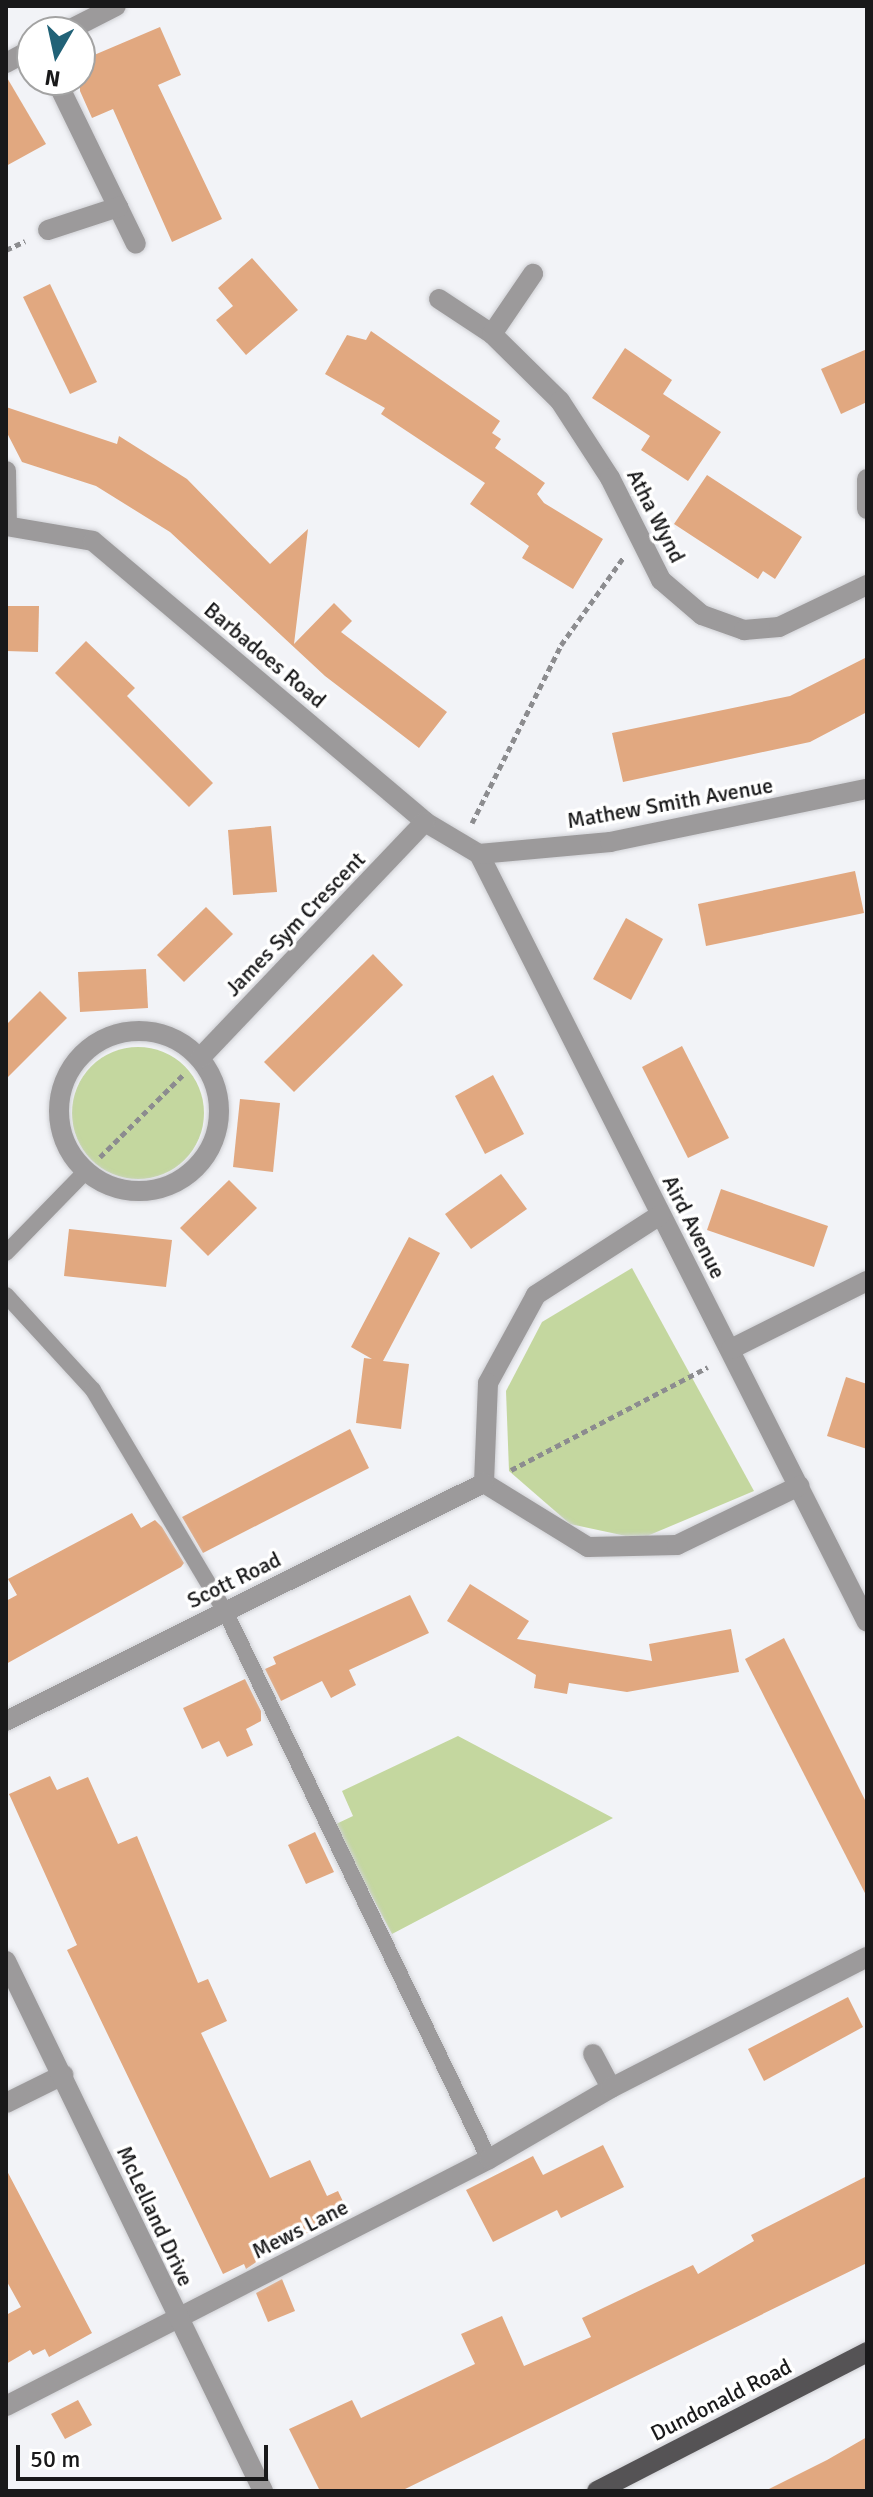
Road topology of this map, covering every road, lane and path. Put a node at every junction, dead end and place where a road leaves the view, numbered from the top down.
1 (116, 6) edge
2 (96, 16) edge
3 (64, 96) edge
4 (118, 207) junction
5 (48, 230) dead end
6 (136, 244) dead end
7 (533, 274) dead end
8 (439, 299) dead end
9 (492, 334) junction
10 (6, 471) edge
11 (867, 479) edge
12 (867, 509) edge
13 (7, 526) edge
14 (647, 551) junction
15 (867, 585) edge
16 (867, 789) edge
17 (425, 822) junction
18 (470, 849) junction
19 (200, 1058) junction
20 (85, 1172) junction
21 (660, 1215) junction
22 (6, 1253) edge
23 (867, 1281) edge
24 (6, 1295) edge
25 (731, 1349) junction
26 (484, 1483) junction
27 (799, 1486) junction
28 (225, 1611) junction
29 (867, 1622) edge
30 (6, 1721) edge
31 (867, 1957) edge
32 (6, 1961) edge
33 (593, 2054) dead end
34 (63, 2075) junction
35 (611, 2088) junction
36 (6, 2103) edge
37 (489, 2159) junction
38 (177, 2319) junction
39 (867, 2352) edge
40 (6, 2406) edge
41 (263, 2491) edge
42 (597, 2491) edge

1 - 2 street
3 - 4 street
4 - 5 street
4 - 6 street
7 - 9 street
8 - 9 street, Atha Wynd
9 - 14 street, Atha Wynd
10 - 13 street
11 - 12 street
13 - 17 street, Barbadoes Road
14 - 15 street, Atha Wynd
14 - 18 path
16 - 18 street, Mathew Smith Avenue
17 - 18 street, Barbadoes Road
17 - 19 street, James Sym Crescent
18 - 21 street, Aird Avenue
19 - 20 path
19 - 20 street
19 - 20 street
20 - 22 lane
21 - 25 street, Aird Avenue
21 - 26 street
23 - 25 street
24 - 28 lane
25 - 26 path
25 - 27 street, Aird Avenue
26 - 27 street
26 - 28 street, Scott Road
27 - 29 street, Aird Avenue
28 - 30 street, Scott Road
28 - 37 lane
31 - 35 street, Mews Lane
32 - 34 street, McLelland Drive
33 - 35 street
34 - 36 street
34 - 38 street, McLelland Drive
35 - 37 street, Mews Lane
37 - 38 street, Mews Lane
38 - 40 street, Mews Lane
38 - 41 street, McLelland Drive
39 - 42 main road, Dundonald Road

